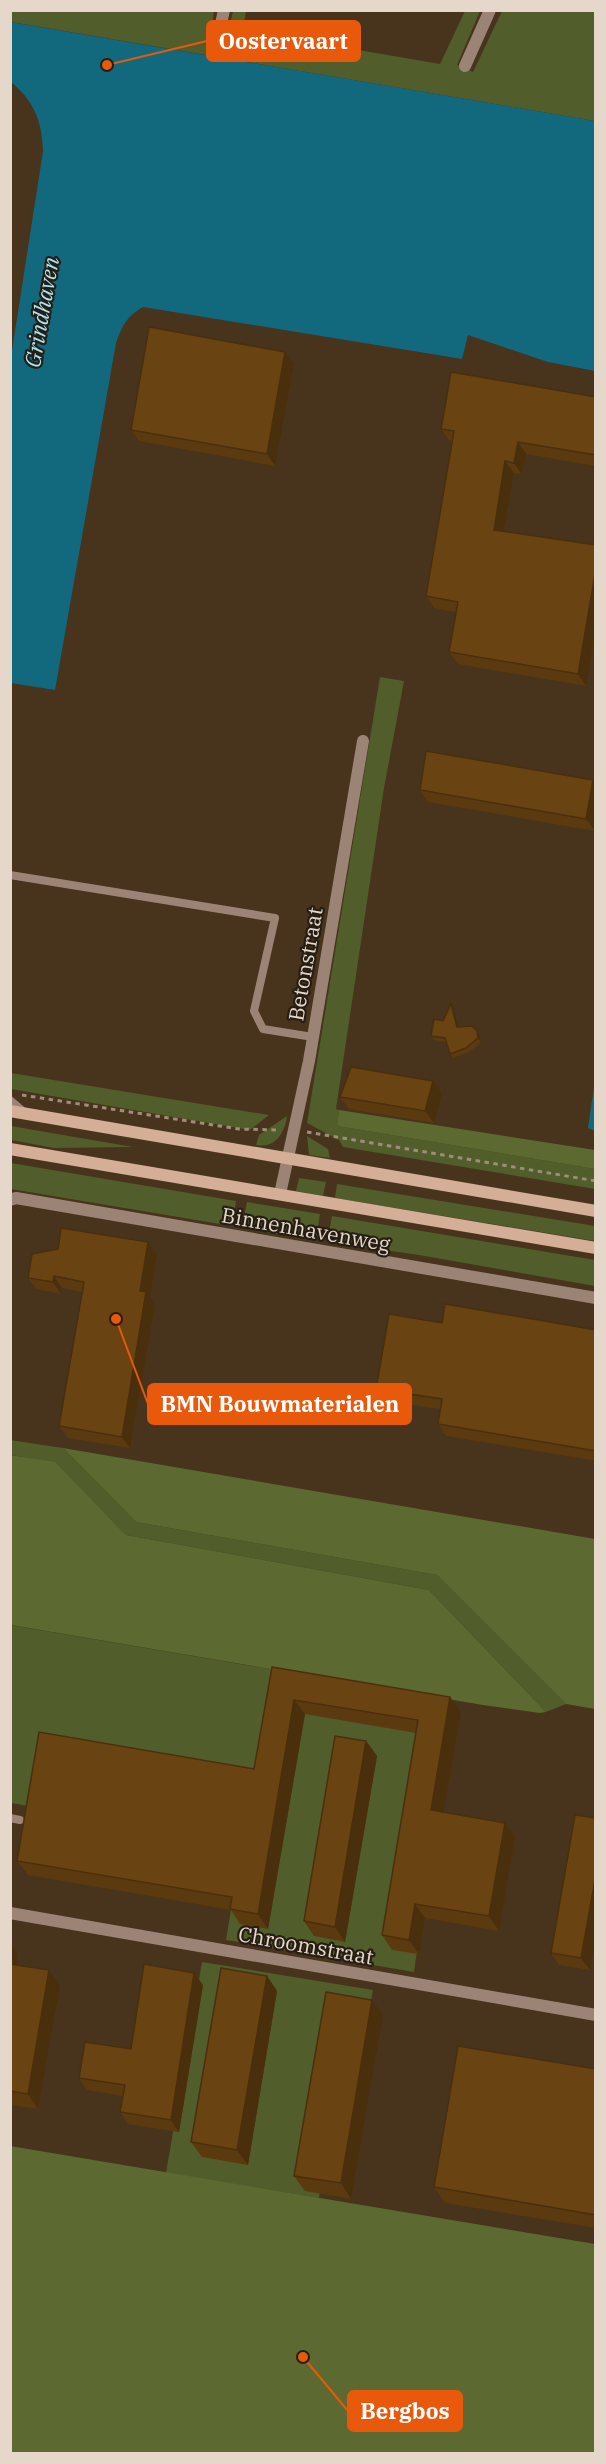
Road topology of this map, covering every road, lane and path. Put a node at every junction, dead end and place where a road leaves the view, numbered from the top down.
1 (224, 10) edge
2 (490, 10) edge
3 (221, 24) dead end
4 (465, 66) dead end
5 (363, 741) dead end
6 (10, 875) edge
7 (313, 1037) junction
8 (10, 1100) edge
9 (10, 1111) edge
10 (26, 1113) junction
11 (10, 1149) edge
12 (288, 1160) junction
13 (280, 1194) junction
14 (10, 1200) edge
15 (596, 1210) edge
16 (596, 1248) edge
17 (596, 1298) edge
18 (10, 1818) edge
19 (20, 1820) dead end
20 (10, 1913) edge
21 (596, 2015) edge

1 - 3 street
2 - 4 street
5 - 7 street, Betonstraat
6 - 7 lane
7 - 12 street, Betonstraat
8 - 10 lane
9 - 10 main road
10 - 12 main road
11 - 13 main road, Binnenhavenweg
12 - 13 street, Betonstraat
12 - 15 main road
13 - 16 main road, Binnenhavenweg
14 - 17 street, Binnenhavenweg
18 - 19 lane
20 - 21 street, Chroomstraat

